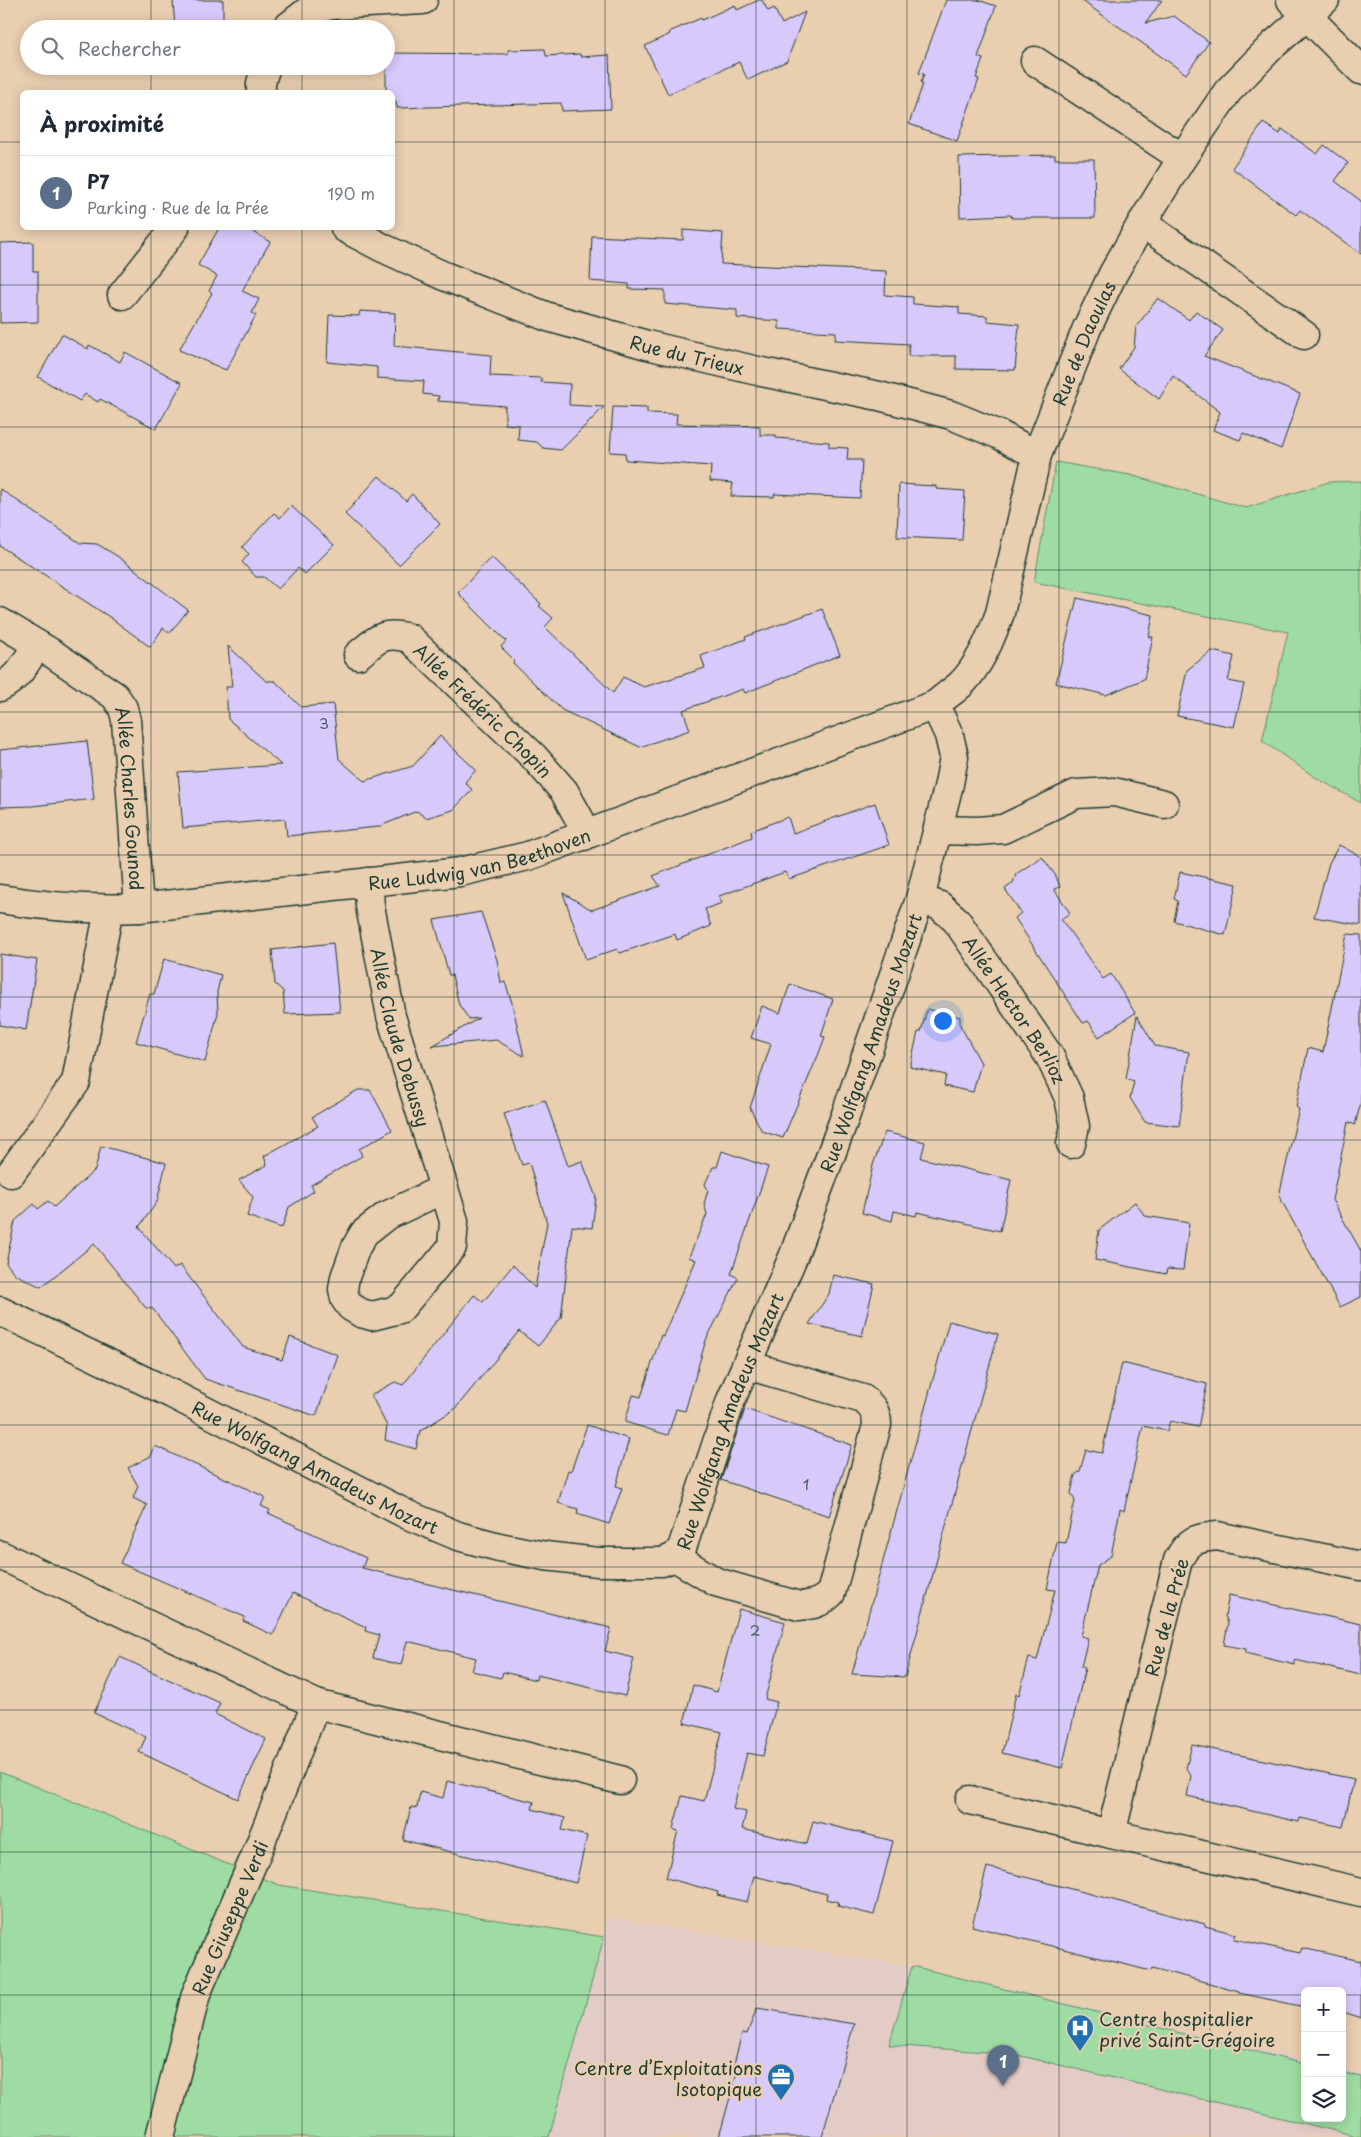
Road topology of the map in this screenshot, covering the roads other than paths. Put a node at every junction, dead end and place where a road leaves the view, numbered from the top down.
1 (423, 0) edge
2 (1307, 6) edge
3 (296, 20) edge
4 (1035, 60) dead end
5 (1361, 70) edge
6 (263, 75) edge
7 (261, 90) edge
8 (1182, 158) junction
9 (1142, 223) junction
10 (173, 230) edge
11 (349, 230) edge
12 (122, 295) dead end
13 (1304, 335) dead end
14 (1037, 455) junction
15 (0, 622) edge
16 (37, 645) junction
17 (358, 655) dead end
18 (0, 687) edge
19 (935, 705) junction
20 (1164, 804) dead end
21 (938, 830) junction
22 (584, 836) junction
23 (368, 882) junction
24 (0, 899) edge
25 (920, 899) junction
26 (139, 908) junction
27 (110, 910) junction
28 (1072, 1144) dead end
29 (11, 1173) dead end
30 (443, 1189) junction
31 (0, 1311) edge
32 (747, 1365) junction
33 (0, 1556) edge
34 (675, 1557) junction
35 (1361, 1566) edge
36 (316, 1704) junction
37 (620, 1780) dead end
38 (970, 1800) dead end
39 (1112, 1834) junction
40 (1361, 1892) edge
41 (160, 2137) edge

1 - 3 street
2 - 5 street
2 - 8 street, Rue de Daoulas
4 - 8 street
6 - 7 street
8 - 9 street, Rue de Daoulas
9 - 13 street
9 - 14 street, Rue de Daoulas
10 - 12 street
11 - 14 street, Rue du Trieux
14 - 19 street, Rue de Daoulas
15 - 16 street, Allée Charles Gounod
16 - 18 street
16 - 26 street, Allée Charles Gounod
17 - 22 street, Allée Frédéric Chopin
19 - 21 street, Rue Wolfgang Amadeus Mozart
19 - 22 street, Rue Ludwig van Beethoven
20 - 21 street
21 - 25 street, Rue Wolfgang Amadeus Mozart
22 - 23 street, Rue Ludwig van Beethoven
23 - 26 street, Rue Ludwig van Beethoven
23 - 30 street, Allée Claude Debussy
24 - 27 street, Rue Ludwig van Beethoven
25 - 28 street, Allée Hector Berlioz
25 - 32 street, Rue Wolfgang Amadeus Mozart
26 - 27 street, Rue Ludwig van Beethoven
27 - 29 street
30 - 30 street, Allée Claude Debussy
31 - 34 street, Rue Wolfgang Amadeus Mozart
32 - 34 street, Rue Wolfgang Amadeus Mozart
32 - 34 street
33 - 36 street
35 - 39 street, Rue de la Prée
36 - 37 street
36 - 41 street, Rue Giuseppe Verdi
38 - 39 street
39 - 40 street

